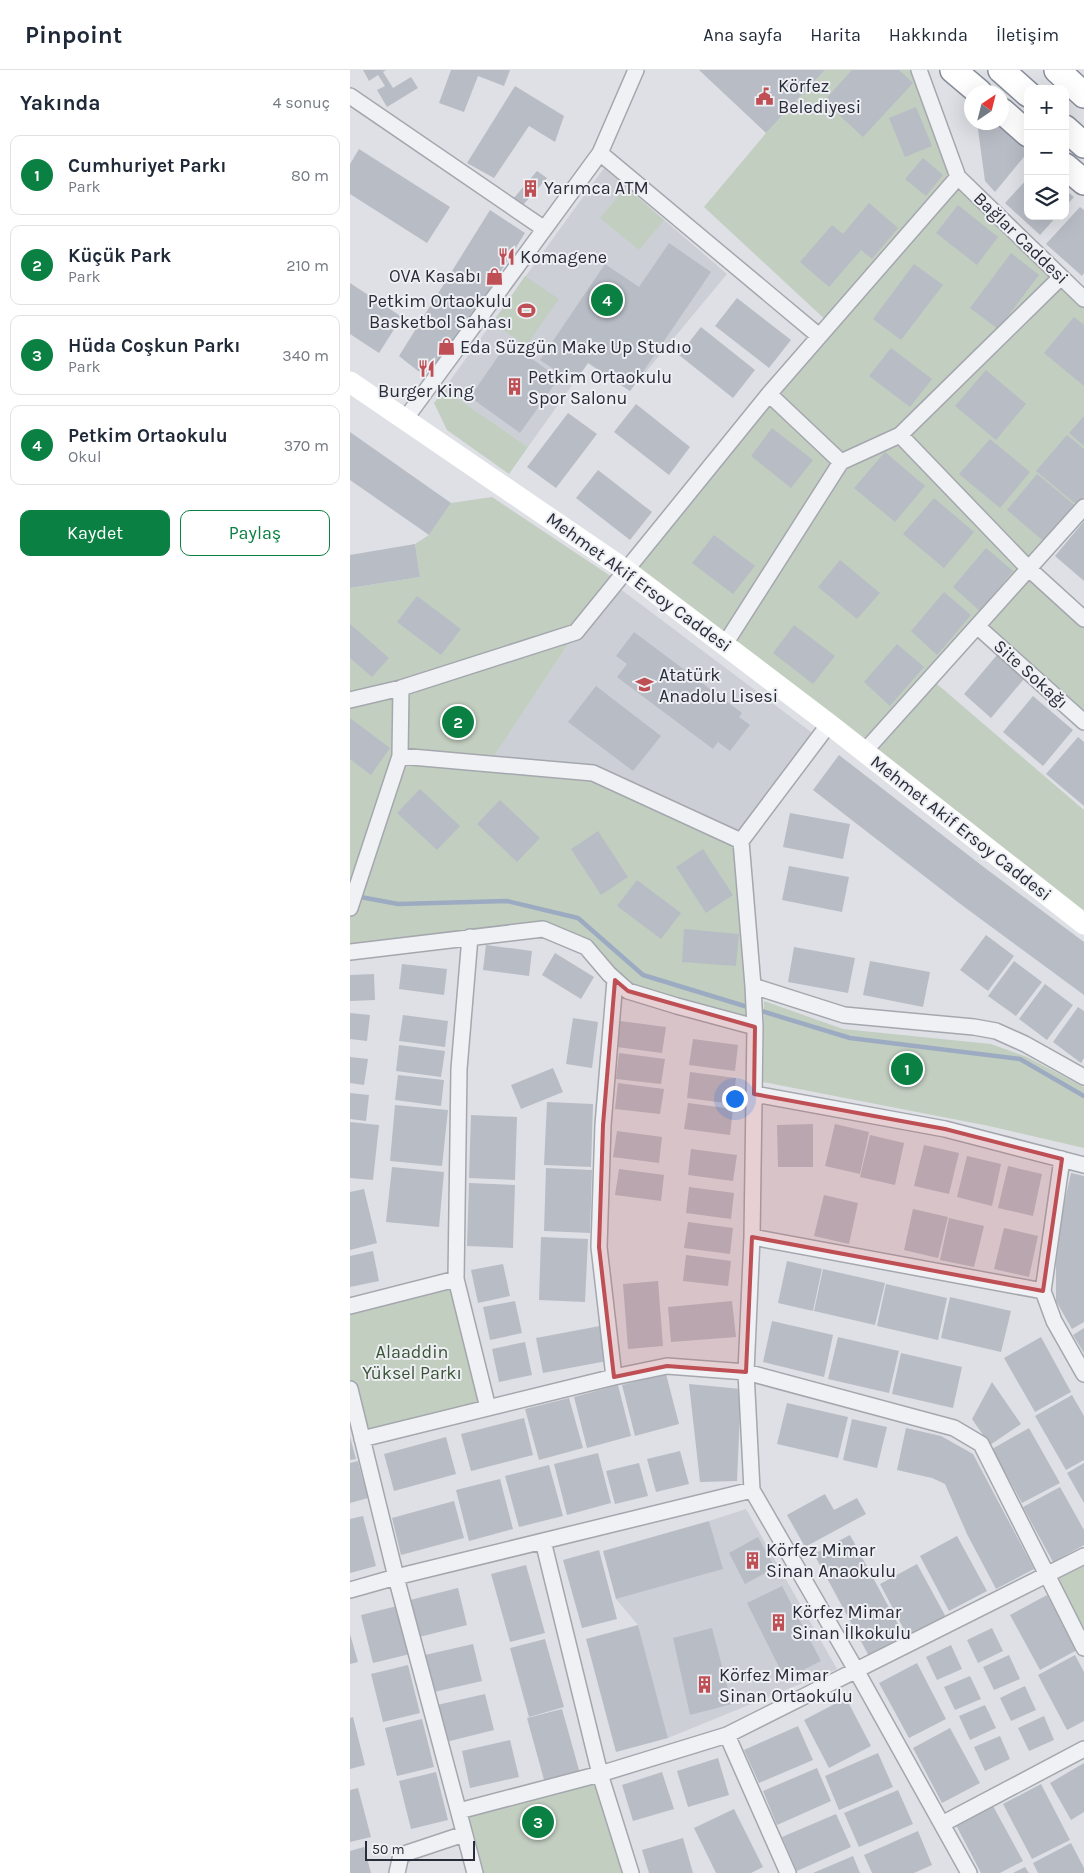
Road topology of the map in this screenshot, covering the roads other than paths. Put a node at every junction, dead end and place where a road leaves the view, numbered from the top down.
1 (636, 70) edge
2 (918, 70) edge
3 (953, 70) edge
4 (1001, 70) edge
5 (1057, 70) edge
6 (971, 85) edge
7 (1024, 90) edge
8 (1084, 94) edge
9 (350, 96) edge
10 (1009, 118) edge
11 (1067, 130) edge
12 (1024, 131) edge
13 (1084, 145) edge
14 (600, 153) junction
15 (1069, 169) edge
16 (958, 177) junction
17 (1084, 182) edge
18 (543, 228) junction
19 (1060, 277) junction
20 (1084, 299) edge
21 (819, 336) junction
22 (350, 382) edge
23 (769, 394) junction
24 (406, 418) junction
25 (900, 435) junction
26 (841, 462) junction
27 (1084, 507) edge
28 (1028, 568) junction
29 (627, 571) junction
30 (1084, 619) edge
31 (977, 626) junction
32 (725, 644) junction
33 (400, 688) junction
34 (350, 700) edge
35 (1084, 722) edge
36 (829, 724) junction
37 (864, 752) junction
38 (400, 756) junction
39 (742, 841) junction
40 (350, 908) edge
41 (1084, 924) edge
42 (470, 937) junction
43 (350, 952) edge
44 (615, 980) junction
45 (753, 986) junction
46 (755, 1027) junction
47 (1084, 1077) edge
48 (754, 1094) junction
49 (1062, 1158) junction
50 (1084, 1165) edge
51 (752, 1237) junction
52 (456, 1279) junction
53 (1043, 1291) junction
54 (350, 1306) edge
55 (746, 1372) junction
56 (1084, 1374) edge
57 (614, 1377) junction
58 (350, 1389) edge
59 (488, 1408) junction
60 (362, 1439) junction
61 (752, 1490) junction
62 (543, 1541) junction
63 (1084, 1556) edge
64 (1046, 1575) junction
65 (396, 1577) junction
66 (350, 1590) edge
67 (1084, 1648) edge
68 (856, 1670) junction
69 (727, 1735) junction
70 (1084, 1749) edge
71 (600, 1774) junction
72 (458, 1811) junction
73 (942, 1824) junction
74 (464, 1834) junction
75 (397, 1873) edge
76 (475, 1873) edge
77 (631, 1873) edge
78 (788, 1873) edge
79 (969, 1873) edge

1 - 14 street
2 - 16 street
3 - 6 highway
4 - 7 highway
5 - 8 highway
9 - 18 street
10 - 12 highway
11 - 13 highway
14 - 18 street
14 - 21 street
15 - 17 highway
16 - 19 street, Bağlar Caddesi
16 - 21 street
18 - 24 street
19 - 20 street, Bağlar Caddesi
19 - 25 street
21 - 23 street
22 - 24 main road, Mehmet Akif Ersoy Caddesi
23 - 26 street
23 - 29 street
24 - 29 main road, Mehmet Akif Ersoy Caddesi
25 - 26 street
25 - 28 street
26 - 32 street
27 - 28 street
28 - 30 street
28 - 31 street
29 - 32 main road, Mehmet Akif Ersoy Caddesi
29 - 33 street
31 - 35 street, Site Sokağı
31 - 37 street
32 - 36 main road, Mehmet Akif Ersoy Caddesi
33 - 34 street
33 - 38 street
36 - 37 main road, Mehmet Akif Ersoy Caddesi
36 - 39 street
37 - 41 main road, Mehmet Akif Ersoy Caddesi
38 - 39 street
38 - 40 street
39 - 45 street
42 - 43 street
42 - 44 street
42 - 52 street
44 - 46 street
44 - 57 street
45 - 46 street
45 - 47 street
46 - 48 street
48 - 49 street
48 - 51 street
49 - 50 street
49 - 53 street
51 - 53 street
51 - 55 street
52 - 54 street
52 - 59 street
53 - 56 street
55 - 57 street
55 - 61 street
55 - 64 street
57 - 59 street
58 - 60 street
59 - 60 street
60 - 65 street
61 - 62 street
61 - 68 street
62 - 65 street
62 - 71 street
63 - 64 street
64 - 67 street
64 - 68 street
65 - 66 street
65 - 72 street
68 - 69 street
68 - 73 street
69 - 71 street
69 - 78 street
70 - 73 street
71 - 72 street
71 - 77 street
72 - 74 street
73 - 79 street
74 - 75 street
74 - 76 street

